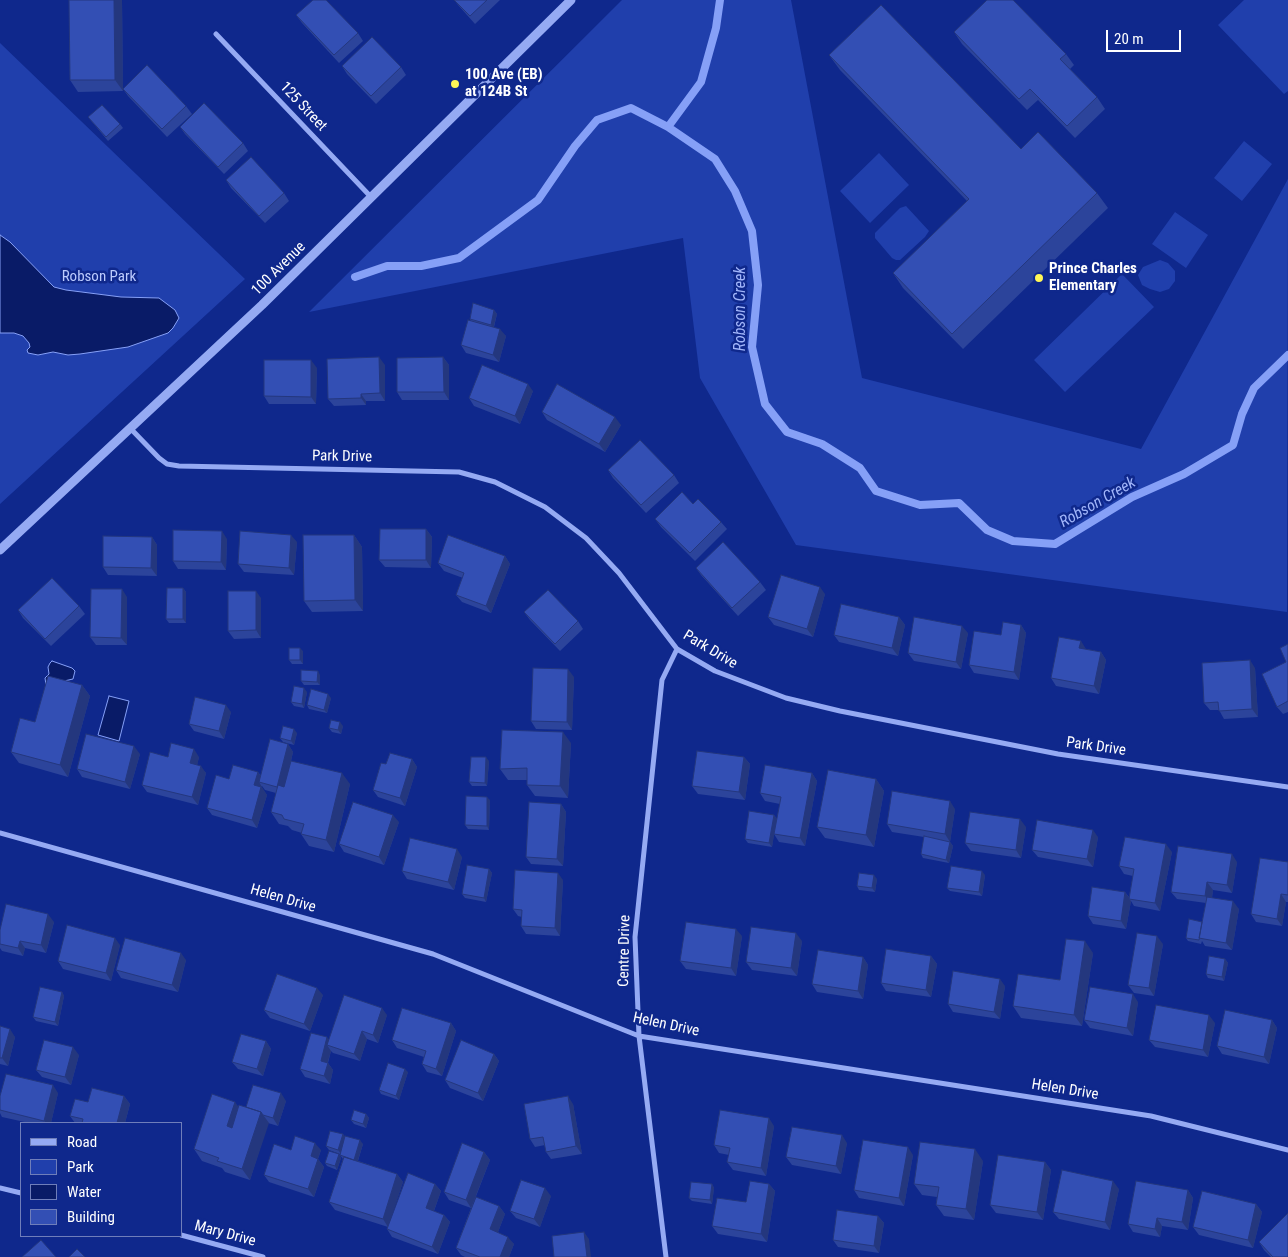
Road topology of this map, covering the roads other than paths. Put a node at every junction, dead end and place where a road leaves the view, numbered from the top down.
1 (571, 0) edge
2 (216, 34) dead end
3 (371, 197) junction
4 (131, 429) junction
5 (0, 550) edge
6 (677, 649) junction
7 (1288, 787) edge
8 (0, 833) edge
9 (639, 1036) junction
10 (1288, 1150) edge
11 (0, 1188) edge
12 (20, 1193) edge
13 (182, 1236) edge
14 (263, 1257) edge
15 (666, 1257) edge

1 - 3 street, 100 Avenue
2 - 3 street, 125 Street
3 - 4 street, 100 Avenue
4 - 5 street, 100 Avenue
4 - 6 street, Park Drive
6 - 7 street, Park Drive
6 - 9 street, Centre Drive
8 - 9 street, Helen Drive
9 - 10 street, Helen Drive
9 - 15 street, Centre Drive
11 - 12 street
13 - 14 street, Mary Drive

